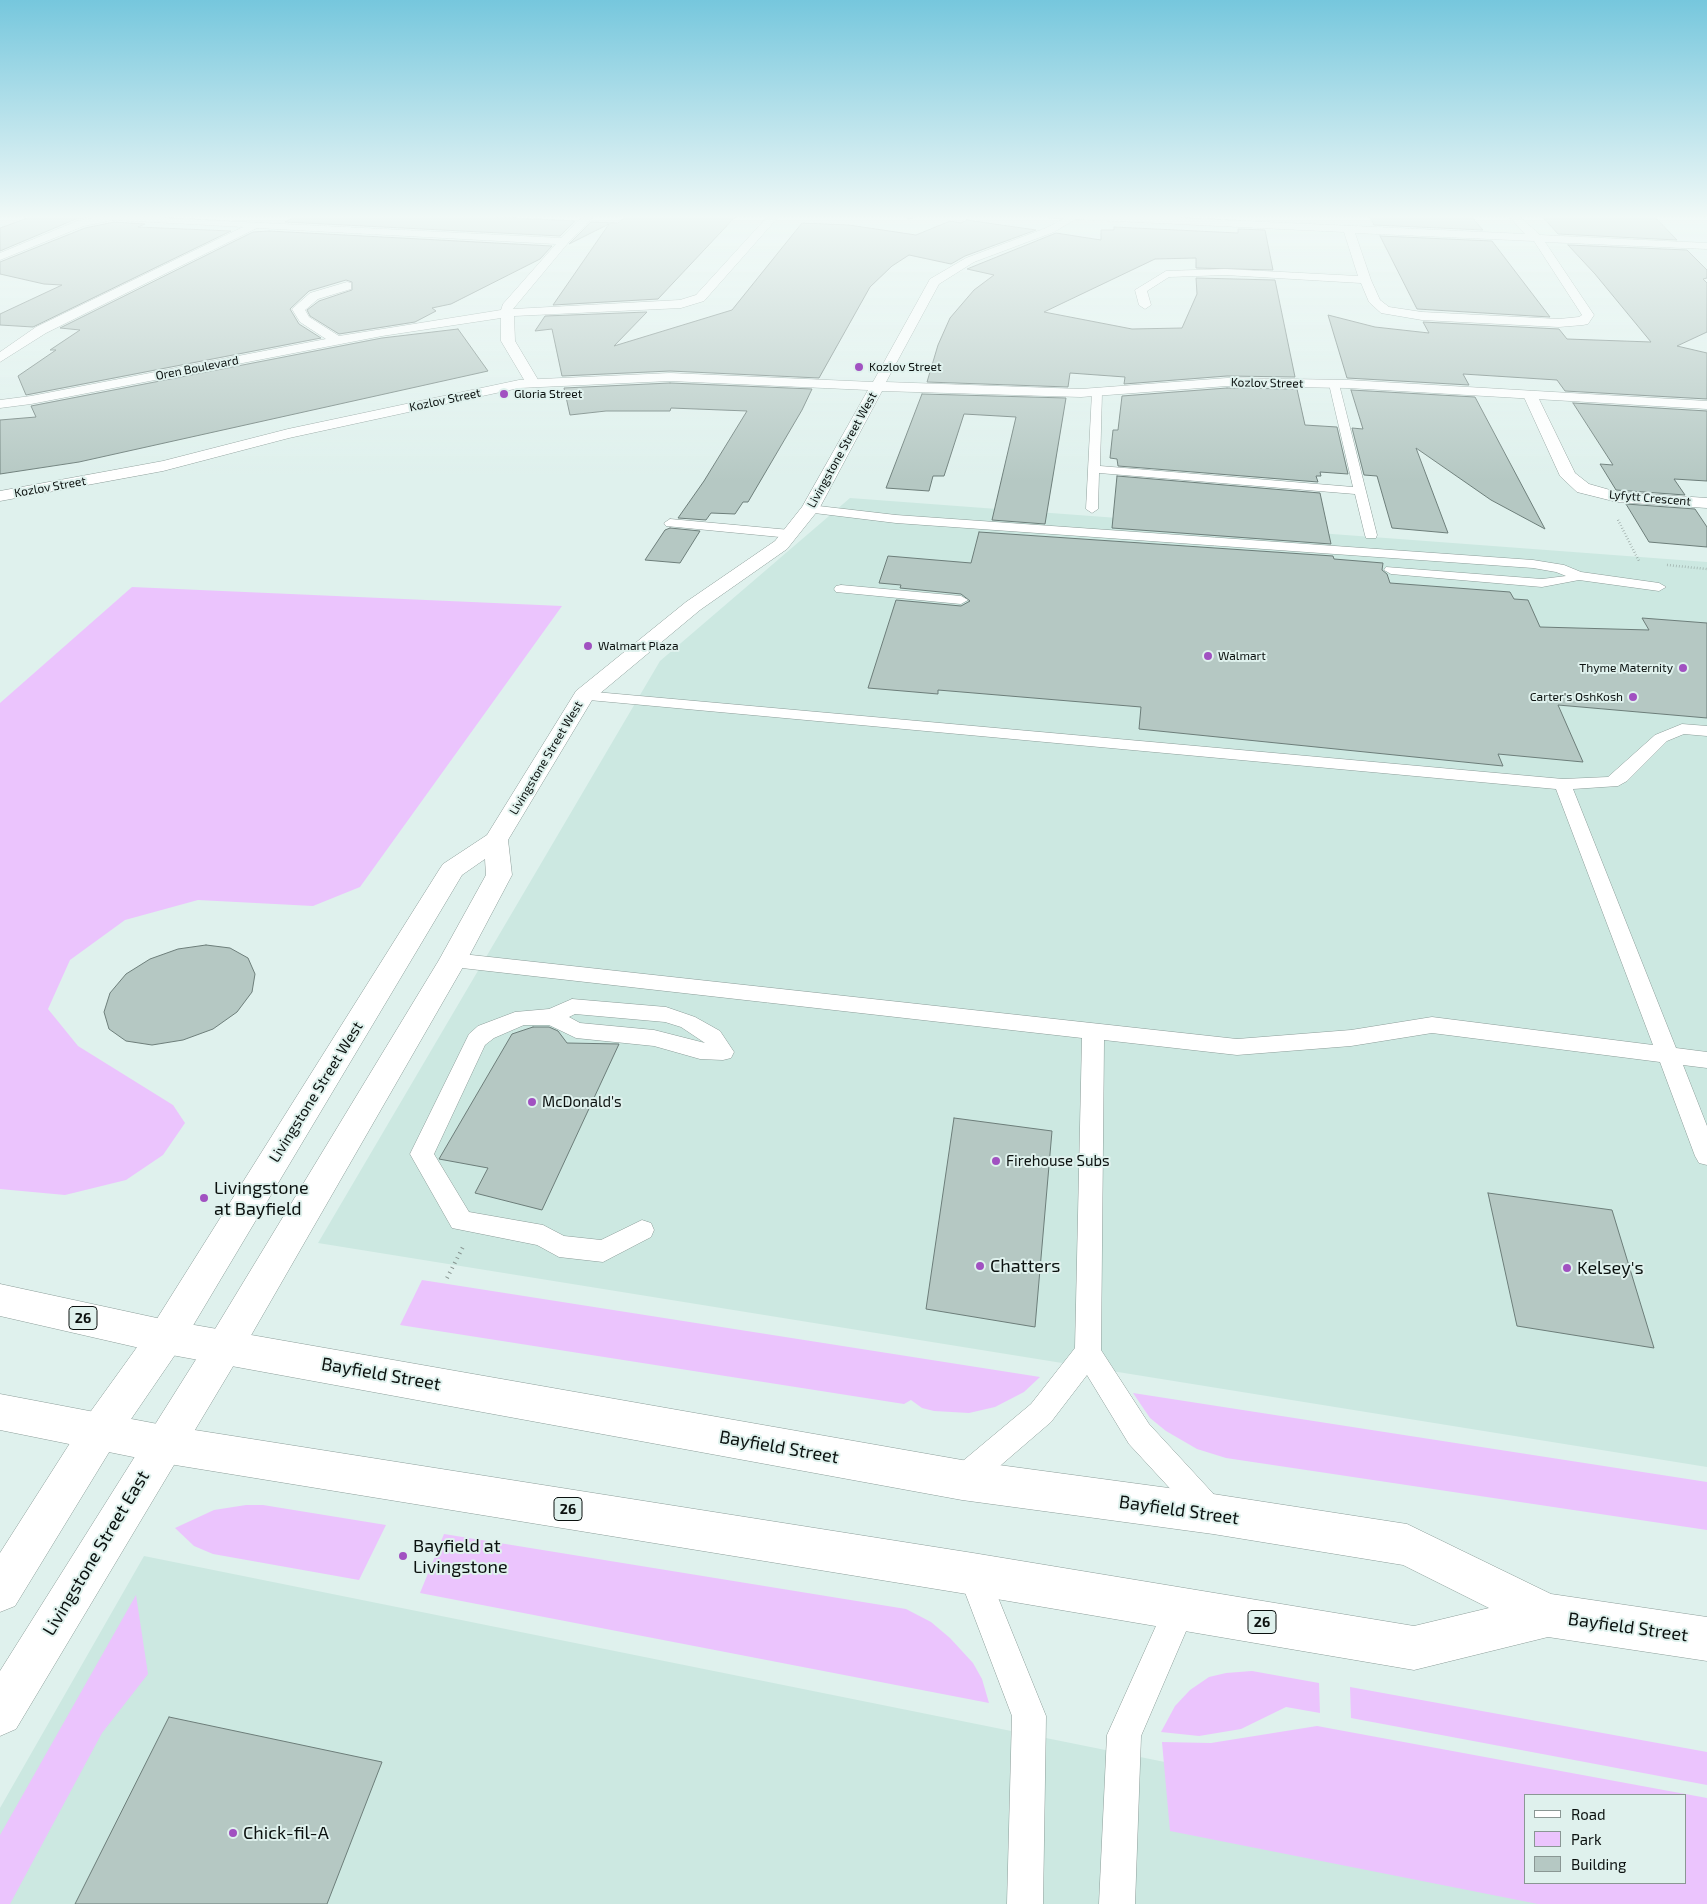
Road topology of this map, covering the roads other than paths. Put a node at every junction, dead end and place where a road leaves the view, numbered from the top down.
1 (94, 304) edge
2 (304, 304) edge
3 (510, 304) edge
4 (681, 304) edge
5 (922, 304) edge
6 (1377, 304) edge
7 (1581, 304) edge
8 (507, 313) junction
9 (336, 340) junction
10 (0, 358) edge
11 (533, 383) junction
12 (1334, 384) junction
13 (876, 387) junction
14 (1097, 392) junction
15 (1530, 395) junction
16 (0, 404) edge
17 (1707, 405) edge
18 (1094, 469) junction
19 (1360, 491) junction
20 (0, 496) edge
21 (1707, 503) edge
22 (810, 509) junction
23 (1092, 509) dead end
24 (670, 523) dead end
25 (790, 534) junction
26 (1371, 534) dead end
27 (1391, 570) dead end
28 (1578, 576) junction
29 (1659, 587) dead end
30 (841, 589) dead end
31 (961, 600) dead end
32 (584, 696) junction
33 (1707, 730) edge
34 (1563, 784) junction
35 (496, 840) junction
36 (453, 960) junction
37 (1093, 1032) junction
38 (723, 1052) dead end
39 (1668, 1055) junction
40 (1707, 1060) edge
41 (1707, 1156) edge
42 (642, 1230) dead end
43 (0, 1300) edge
44 (166, 1337) junction
45 (225, 1346) junction
46 (1088, 1352) junction
47 (0, 1412) edge
48 (100, 1431) junction
49 (163, 1444) junction
50 (962, 1480) junction
51 (1213, 1514) junction
52 (973, 1574) junction
53 (0, 1591) edge
54 (1180, 1608) junction
55 (1548, 1615) junction
56 (1707, 1639) edge
57 (0, 1713) edge
58 (1025, 1904) edge
59 (1117, 1904) edge

1 - 10 street
2 - 9 street
3 - 8 street
4 - 8 street, Oren Boulevard
5 - 13 street, Livingstone Street West
6 - 7 street
8 - 9 street, Oren Boulevard
8 - 11 street
9 - 16 street, Oren Boulevard
11 - 13 street, Kozlov Street
11 - 20 street, Kozlov Street
12 - 14 street, Kozlov Street
12 - 15 street, Kozlov Street
12 - 19 lane
13 - 14 street, Kozlov Street
13 - 22 street, Livingstone Street West
14 - 18 lane
15 - 17 street, Kozlov Street
15 - 21 street, Lyfytt Crescent
18 - 19 lane
18 - 23 lane
19 - 26 lane
22 - 25 street, Livingstone Street West
22 - 28 lane
24 - 25 lane
25 - 32 street, Livingstone Street West
27 - 28 lane
28 - 29 lane
30 - 31 lane
32 - 34 lane
32 - 35 street, Livingstone Street West
33 - 34 lane
34 - 39 lane
35 - 36 street
35 - 44 street, Livingstone Street West
36 - 37 lane
36 - 45 street
37 - 39 lane
37 - 46 lane
38 - 42 lane
39 - 40 lane
39 - 41 lane
43 - 44 street, Bayfield Street / 26
44 - 45 street, Bayfield Street / 26
44 - 48 street, Livingstone Street West
45 - 49 street, Livingstone Street East
45 - 50 street, Bayfield Street / 26
46 - 50 lane
46 - 51 lane
47 - 48 street, Bayfield Street / 26
48 - 49 street, Bayfield Street / 26
48 - 53 street
49 - 52 street, Bayfield Street / 26
49 - 57 street, Livingstone Street East
50 - 51 street, Bayfield Street / 26
51 - 55 street, Bayfield Street / 26
52 - 54 street, Bayfield Street / 26
52 - 58 lane
54 - 55 street, Bayfield Street / 26
54 - 59 lane
55 - 56 street, Bayfield Street / 26

